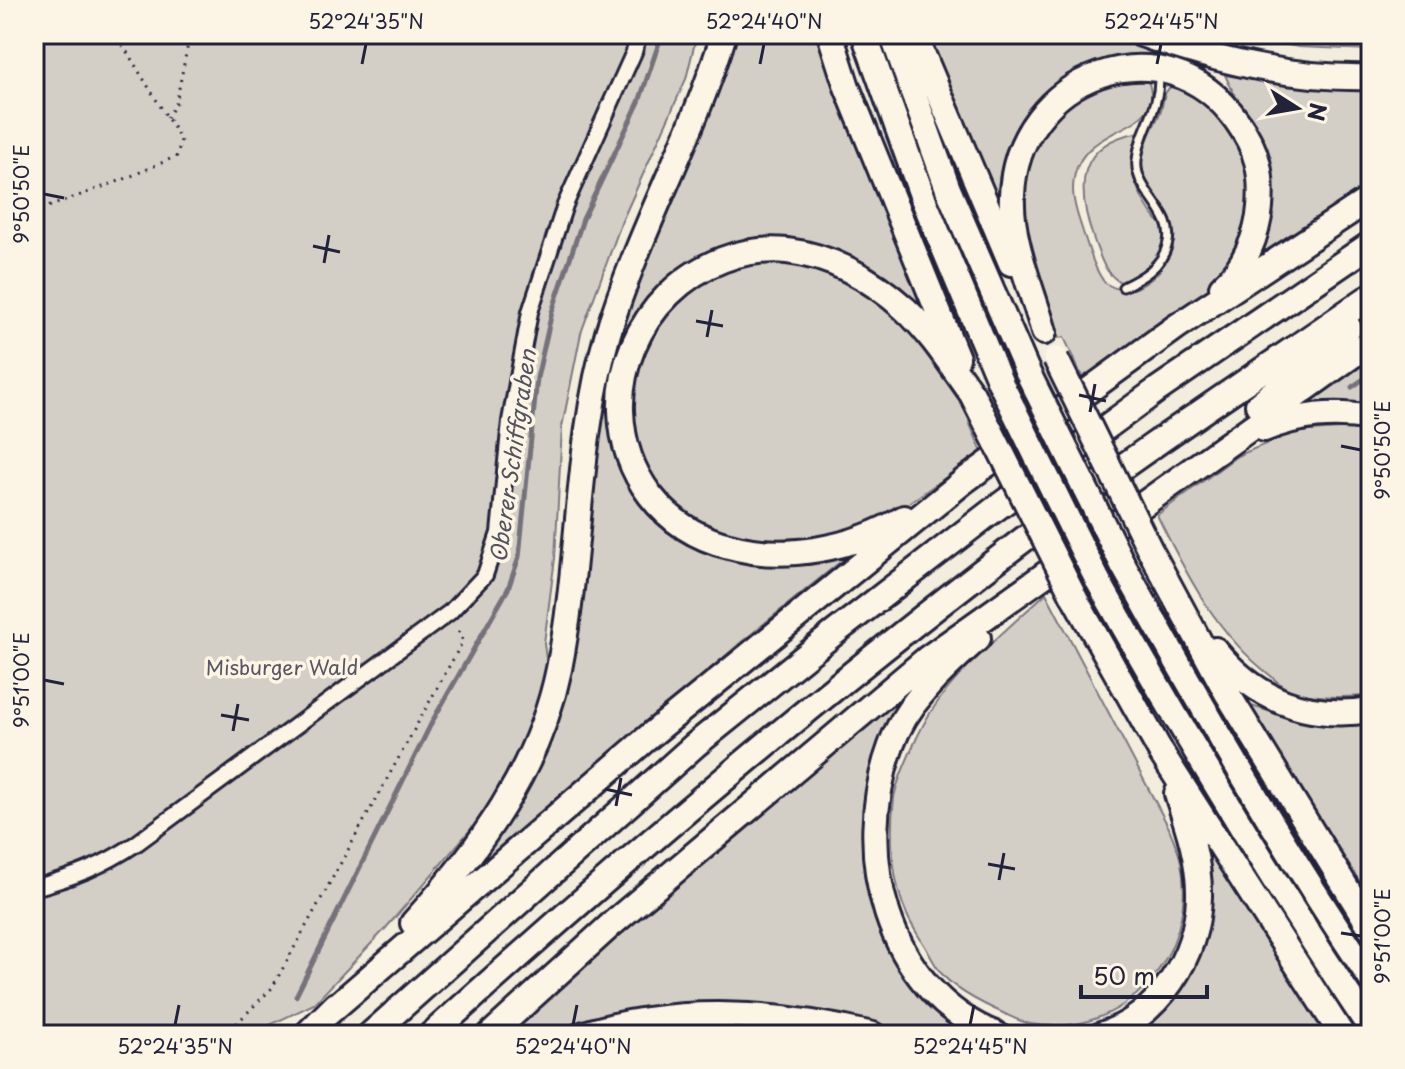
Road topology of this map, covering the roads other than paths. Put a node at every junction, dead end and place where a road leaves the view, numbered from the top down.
1 (639, 34) edge
2 (724, 34) edge
3 (830, 34) edge
4 (864, 34) edge
5 (892, 34) edge
6 (914, 34) edge
7 (1141, 34) edge
8 (1159, 70) junction
9 (1371, 77) edge
10 (1371, 198) edge
11 (1371, 244) edge
12 (1123, 287) dead end
13 (1371, 296) edge
14 (1371, 309) edge
15 (1176, 327) junction
16 (1044, 332) junction
17 (1371, 342) edge
18 (972, 394) junction
19 (1371, 418) edge
20 (1235, 441) junction
21 (964, 481) junction
22 (1142, 507) junction
23 (1041, 579) junction
24 (1169, 583) junction
25 (1371, 710) edge
26 (1162, 754) junction
27 (34, 888) edge
28 (1371, 928) edge
29 (1371, 979) edge
30 (326, 1015) junction
31 (1371, 1029) edge
32 (306, 1035) edge
33 (370, 1035) edge
34 (431, 1035) edge
35 (490, 1035) edge
36 (581, 1035) edge
37 (873, 1035) edge
38 (997, 1035) edge
39 (1101, 1035) edge
40 (1342, 1035) edge

1 - 27 street
2 - 30 highway
3 - 18 highway
4 - 31 highway, bridge
5 - 29 highway, bridge
6 - 16 highway
7 - 9 highway
8 - 12 lane
8 - 15 highway
8 - 16 highway
10 - 15 highway
11 - 33 highway
13 - 34 highway
14 - 22 highway
15 - 21 highway
16 - 24 highway, bridge
17 - 20 highway
18 - 21 highway
18 - 26 highway, bridge
19 - 20 highway
20 - 22 highway
21 - 30 highway
22 - 23 highway
23 - 35 highway
23 - 38 highway
24 - 25 highway
24 - 28 highway
26 - 39 highway
26 - 40 highway
30 - 32 highway
36 - 37 highway

